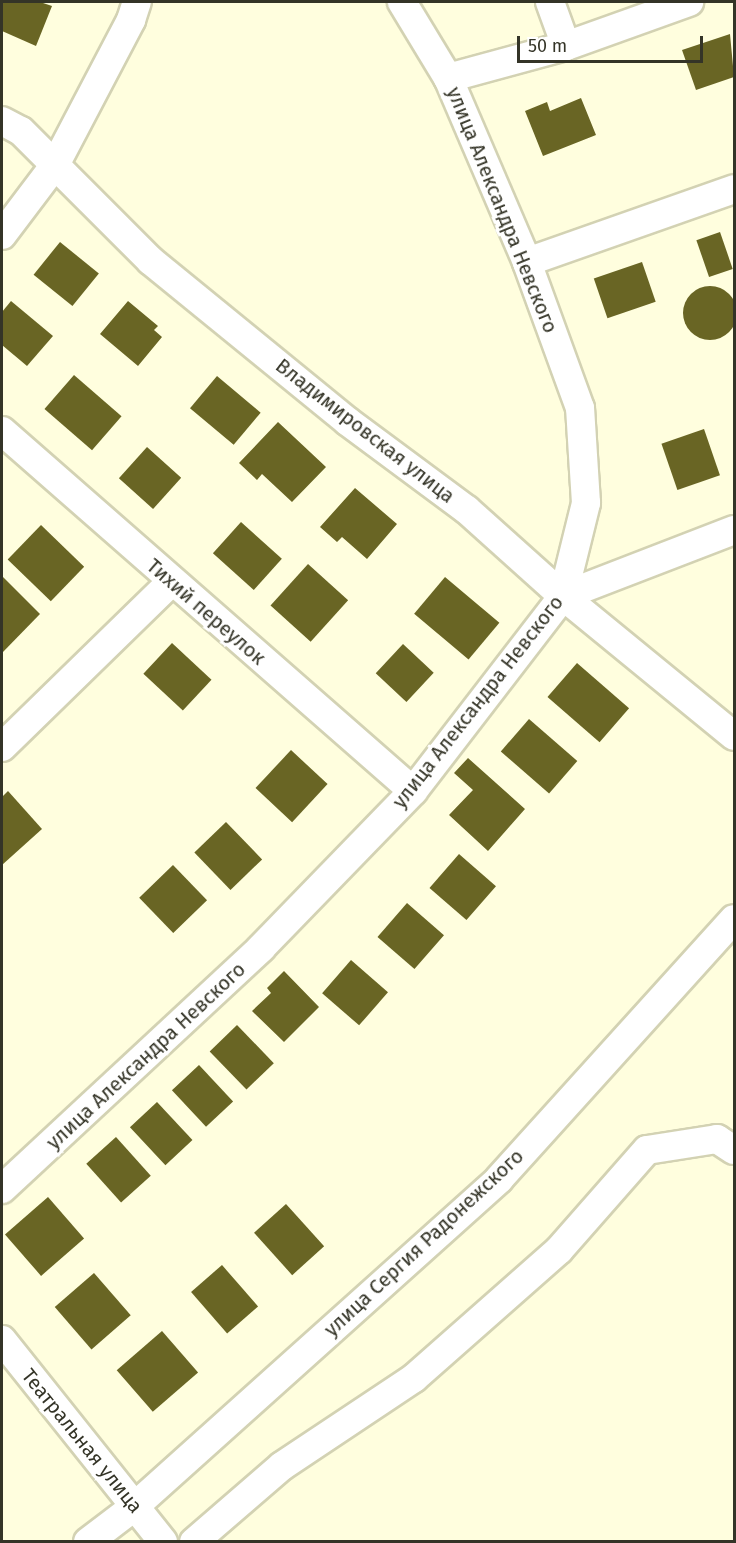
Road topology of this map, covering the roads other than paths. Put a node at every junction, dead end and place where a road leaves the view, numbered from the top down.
1 (137, 2) edge
2 (402, 2) edge
3 (550, 2) edge
4 (689, 2) edge
5 (566, 46) junction
6 (448, 78) junction
7 (2, 121) edge
8 (55, 165) junction
9 (735, 189) edge
10 (2, 235) edge
11 (527, 262) junction
12 (2, 431) edge
13 (735, 530) edge
14 (171, 582) junction
15 (563, 596) junction
16 (735, 736) edge
17 (2, 747) edge
18 (413, 791) junction
19 (735, 919) edge
20 (735, 1150) edge
21 (2, 1189) edge
22 (2, 1340) edge
23 (134, 1507) junction
24 (88, 1542) edge
25 (163, 1542) edge
26 (194, 1542) edge

1 - 8 street
2 - 6 street, улица Александра Невского
3 - 5 street
4 - 5 street
5 - 6 street
6 - 11 street, улица Александра Невского
7 - 8 street, Владимировская улица
8 - 10 street
8 - 15 street, Владимировская улица
9 - 11 street
11 - 15 street, улица Александра Невского
12 - 14 street, Тихий переулок
13 - 15 street
14 - 17 street
14 - 18 street, Тихий переулок
15 - 16 street, Владимировская улица
15 - 18 street, улица Александра Невского
18 - 21 street, улица Александра Невского
19 - 23 street, улица Сергия Радонежского
20 - 26 street
22 - 23 street, Театральная улица
23 - 24 street, улица Сергия Радонежского
23 - 25 street, Театральная улица

